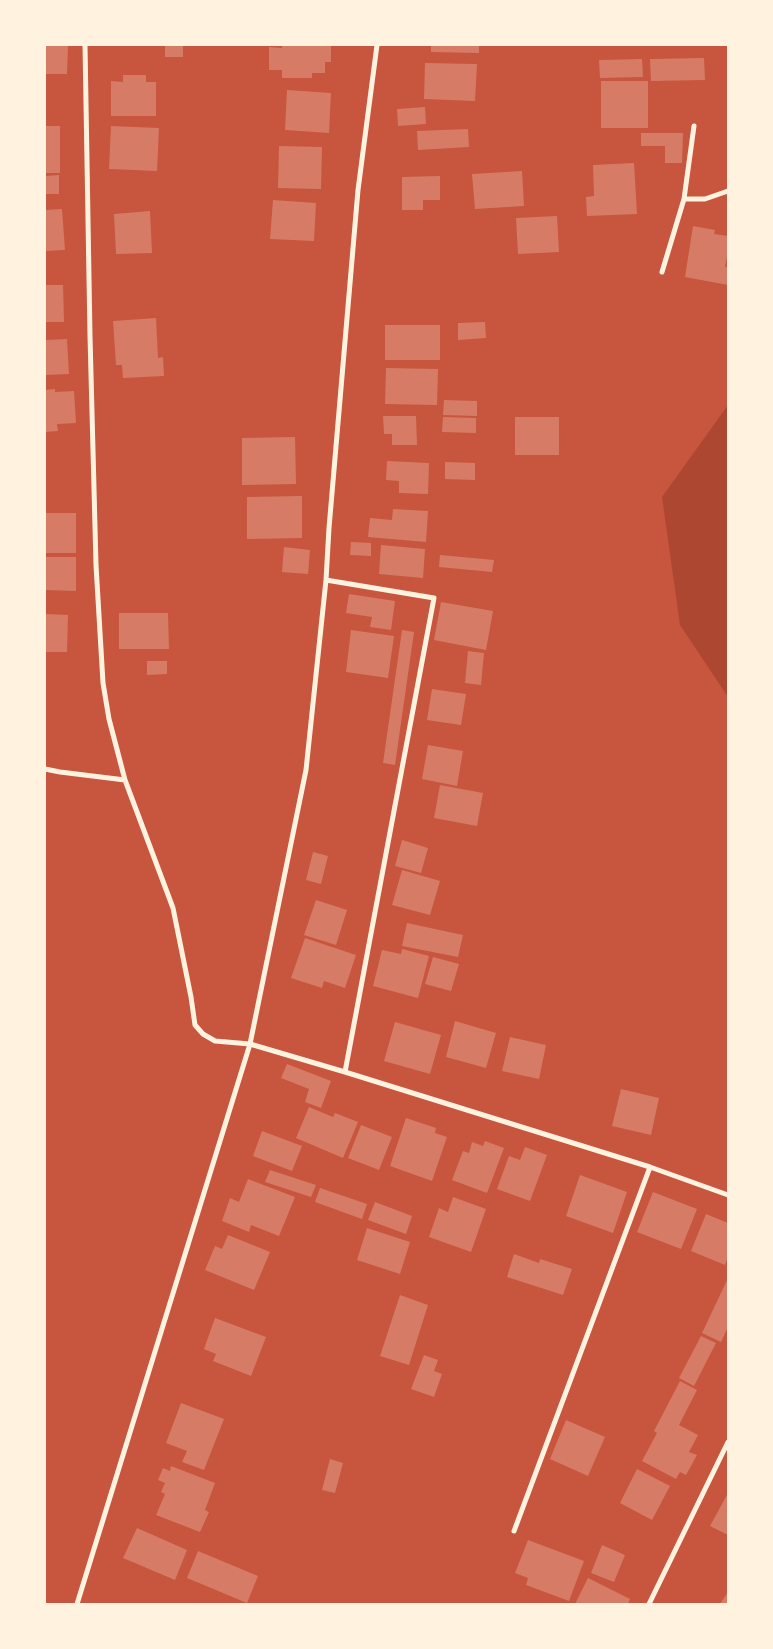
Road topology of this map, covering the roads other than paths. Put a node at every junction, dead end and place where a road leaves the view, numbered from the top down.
1 (85, 45) edge
2 (377, 45) edge
3 (694, 126) dead end
4 (728, 191) edge
5 (684, 199) junction
6 (662, 272) dead end
7 (326, 580) junction
8 (45, 769) edge
9 (125, 780) junction
10 (250, 1044) junction
11 (345, 1072) junction
12 (650, 1167) junction
13 (728, 1195) edge
14 (728, 1442) edge
15 (514, 1531) dead end
16 (77, 1604) edge
17 (649, 1604) edge

1 - 9 street
2 - 7 street
3 - 5 street
4 - 5 street
5 - 6 street
7 - 10 street
7 - 11 street
8 - 9 street
9 - 10 street
10 - 11 street
10 - 16 street
11 - 12 street
12 - 13 street
12 - 15 street
14 - 17 street

